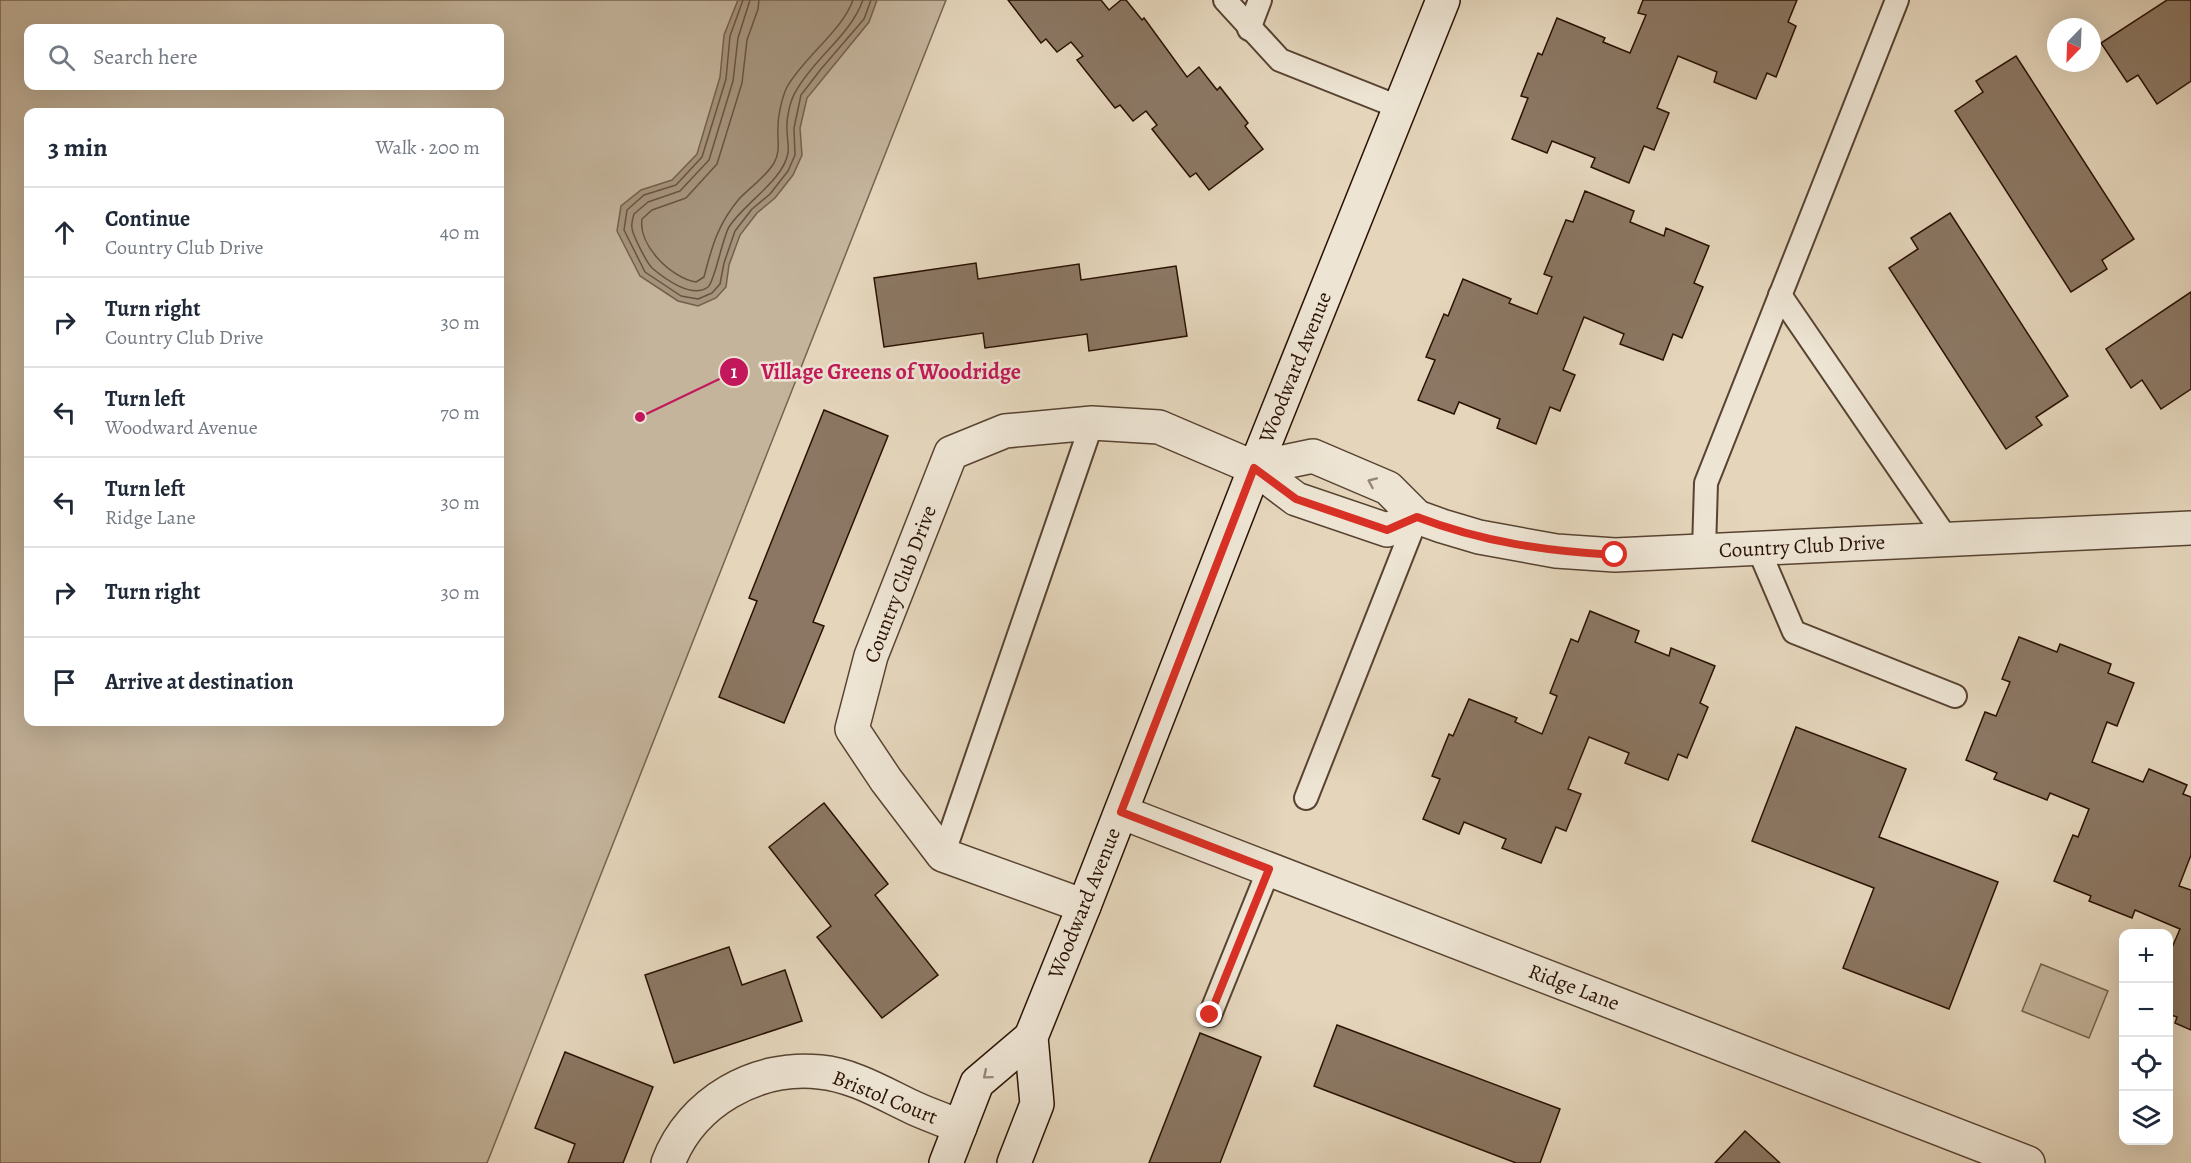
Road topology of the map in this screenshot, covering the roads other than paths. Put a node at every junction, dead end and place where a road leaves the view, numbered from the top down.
1 (1225, 0) edge
2 (1260, 0) edge
3 (1443, 0) edge
4 (1897, 0) edge
5 (1249, 29) junction
6 (1401, 108) junction
7 (1780, 295) junction
8 (1092, 423) junction
9 (1254, 468) junction
10 (1417, 517) junction
11 (2191, 528) edge
12 (1947, 539) junction
13 (1758, 548) junction
14 (1704, 550) junction
15 (1955, 696) dead end
16 (1306, 798) dead end
17 (1121, 812) junction
18 (943, 855) junction
19 (1269, 869) junction
20 (1084, 906) junction
21 (1210, 1015) dead end
22 (1031, 1037) junction
23 (960, 1126) junction
24 (668, 1163) edge
25 (946, 1163) edge
26 (1014, 1163) edge
27 (2028, 1163) edge

1 - 5 lane
2 - 5 lane
3 - 6 street, Woodward Avenue
4 - 7 lane
5 - 6 lane
6 - 9 street, Woodward Avenue
7 - 12 lane
7 - 14 lane
8 - 9 street, Country Club Drive
8 - 18 lane
8 - 18 street, Country Club Drive
9 - 10 street, Country Club Drive
10 -> 9 street, Country Club Drive
9 - 17 street, Woodward Avenue
10 - 14 street, Country Club Drive
10 - 16 lane
11 - 12 street, Country Club Drive
12 - 13 street, Country Club Drive
13 - 14 street, Country Club Drive
13 - 15 lane
17 - 19 street, Ridge Lane
17 - 20 street, Woodward Avenue
18 - 20 street
19 - 21 lane
19 - 27 street, Ridge Lane
20 - 22 street, Woodward Avenue
22 -> 23 street, Woodward Avenue
22 - 26 street, Woodward Avenue
23 - 24 street, Bristol Court
23 - 25 street, Woodward Avenue

